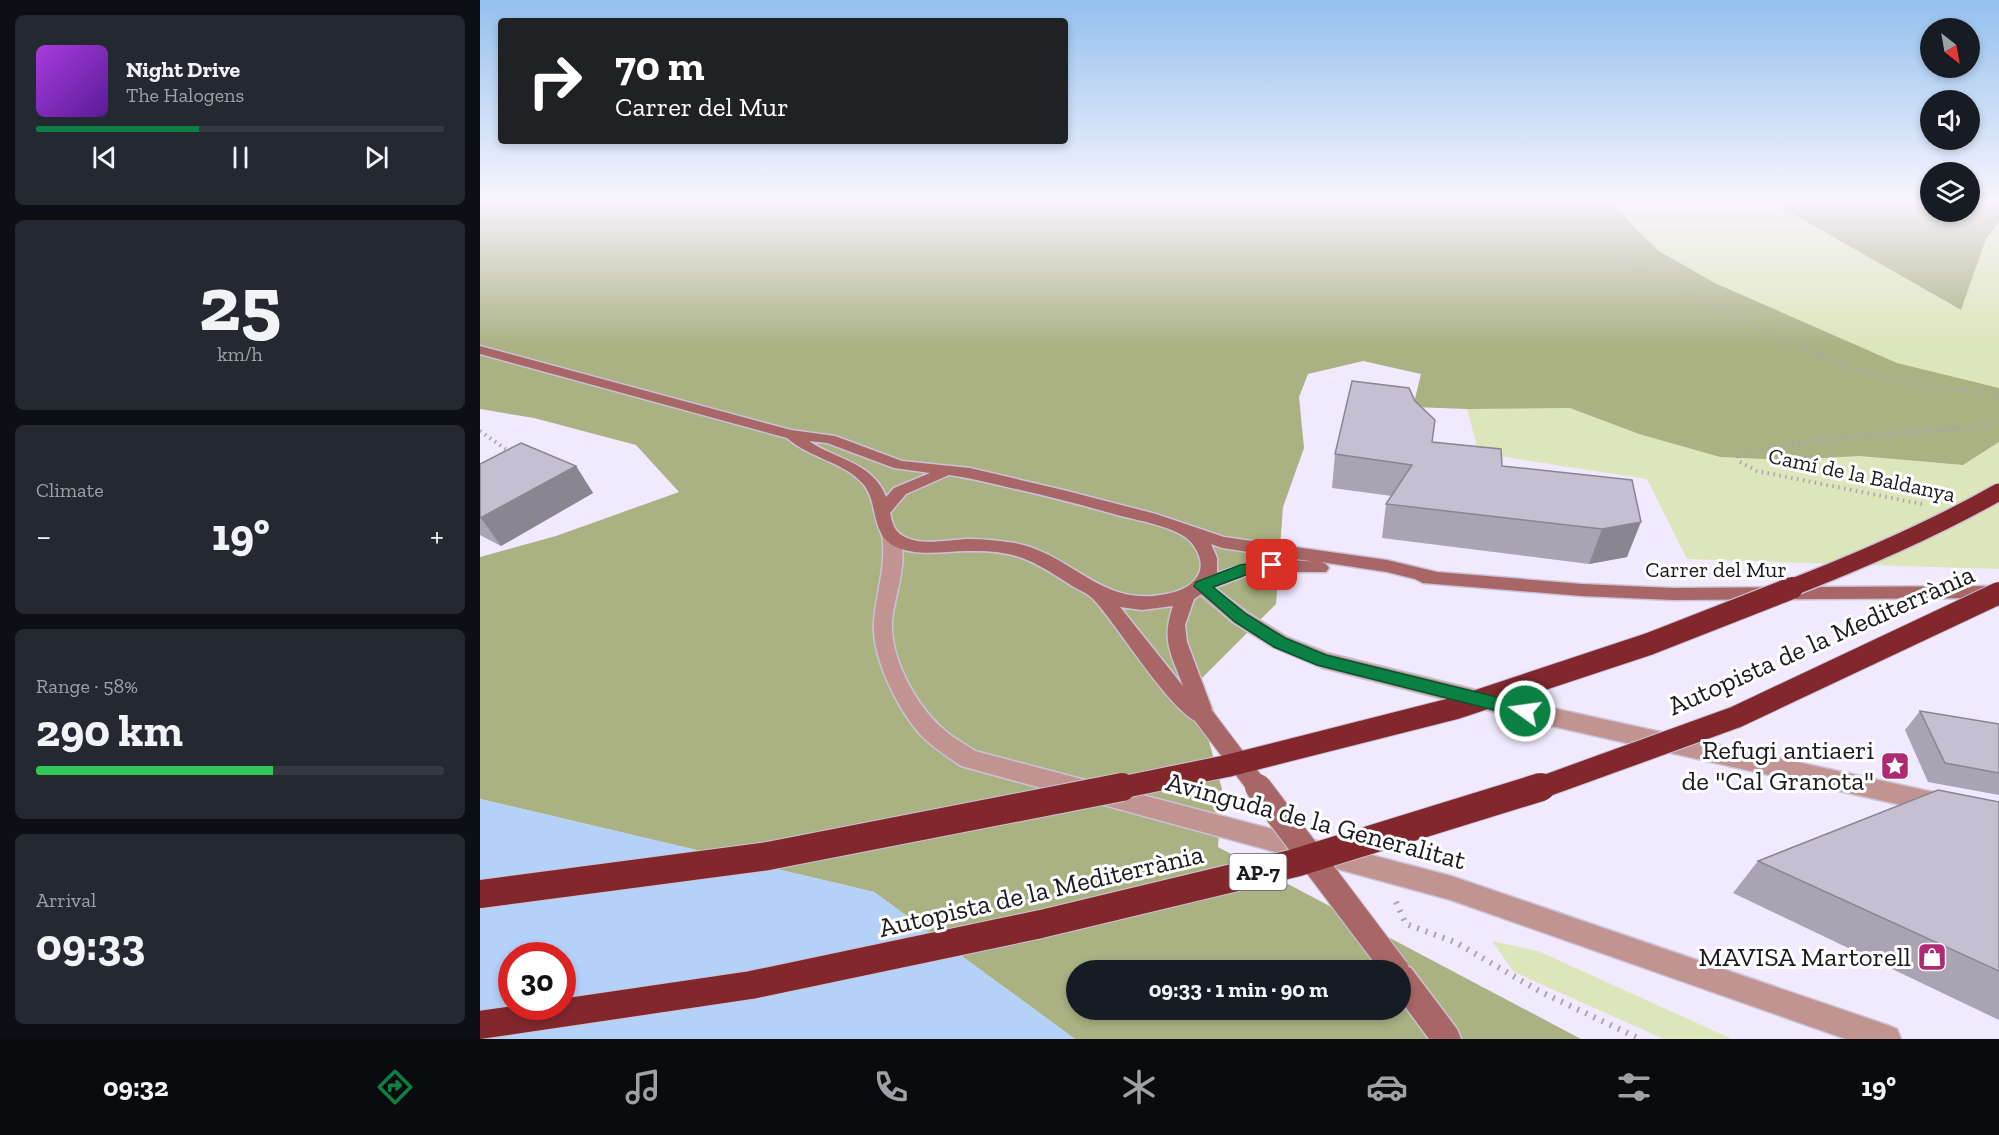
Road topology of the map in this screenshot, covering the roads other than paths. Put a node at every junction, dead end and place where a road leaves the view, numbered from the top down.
1 (480, 350) edge
2 (790, 434) junction
3 (954, 472) junction
4 (1999, 492) edge
5 (882, 512) junction
6 (1189, 531) junction
7 (890, 536) junction
8 (1433, 577) junction
9 (1193, 590) junction
10 (1999, 592) edge
11 (1097, 593) junction
12 (1203, 715) junction
13 (1953, 806) edge
14 (480, 894) edge
15 (1388, 960) edge
16 (1411, 991) edge
17 (480, 1025) edge
18 (1447, 1039) edge
19 (1887, 1039) edge

1 - 2 main road
2 - 3 main road, Carrer del Mur
2 - 5 main road
3 - 5 main road
3 - 6 main road, Carrer del Mur
4 - 14 highway, bridge
5 - 7 main road
6 - 8 main road, Carrer del Mur
6 - 9 main road
7 - 11 main road
7 - 19 street, Avinguda de la Generalitat
8 - 9 main road, Carrer del Mur
8 - 10 main road, Carrer del Mur
9 - 11 main road, Carrer del Mur
9 - 12 main road
9 - 13 street
10 - 17 highway, Autopista de la Mediterrània / AP-7, bridge
11 - 12 main road
12 - 15 main road, bridge
16 - 18 main road

